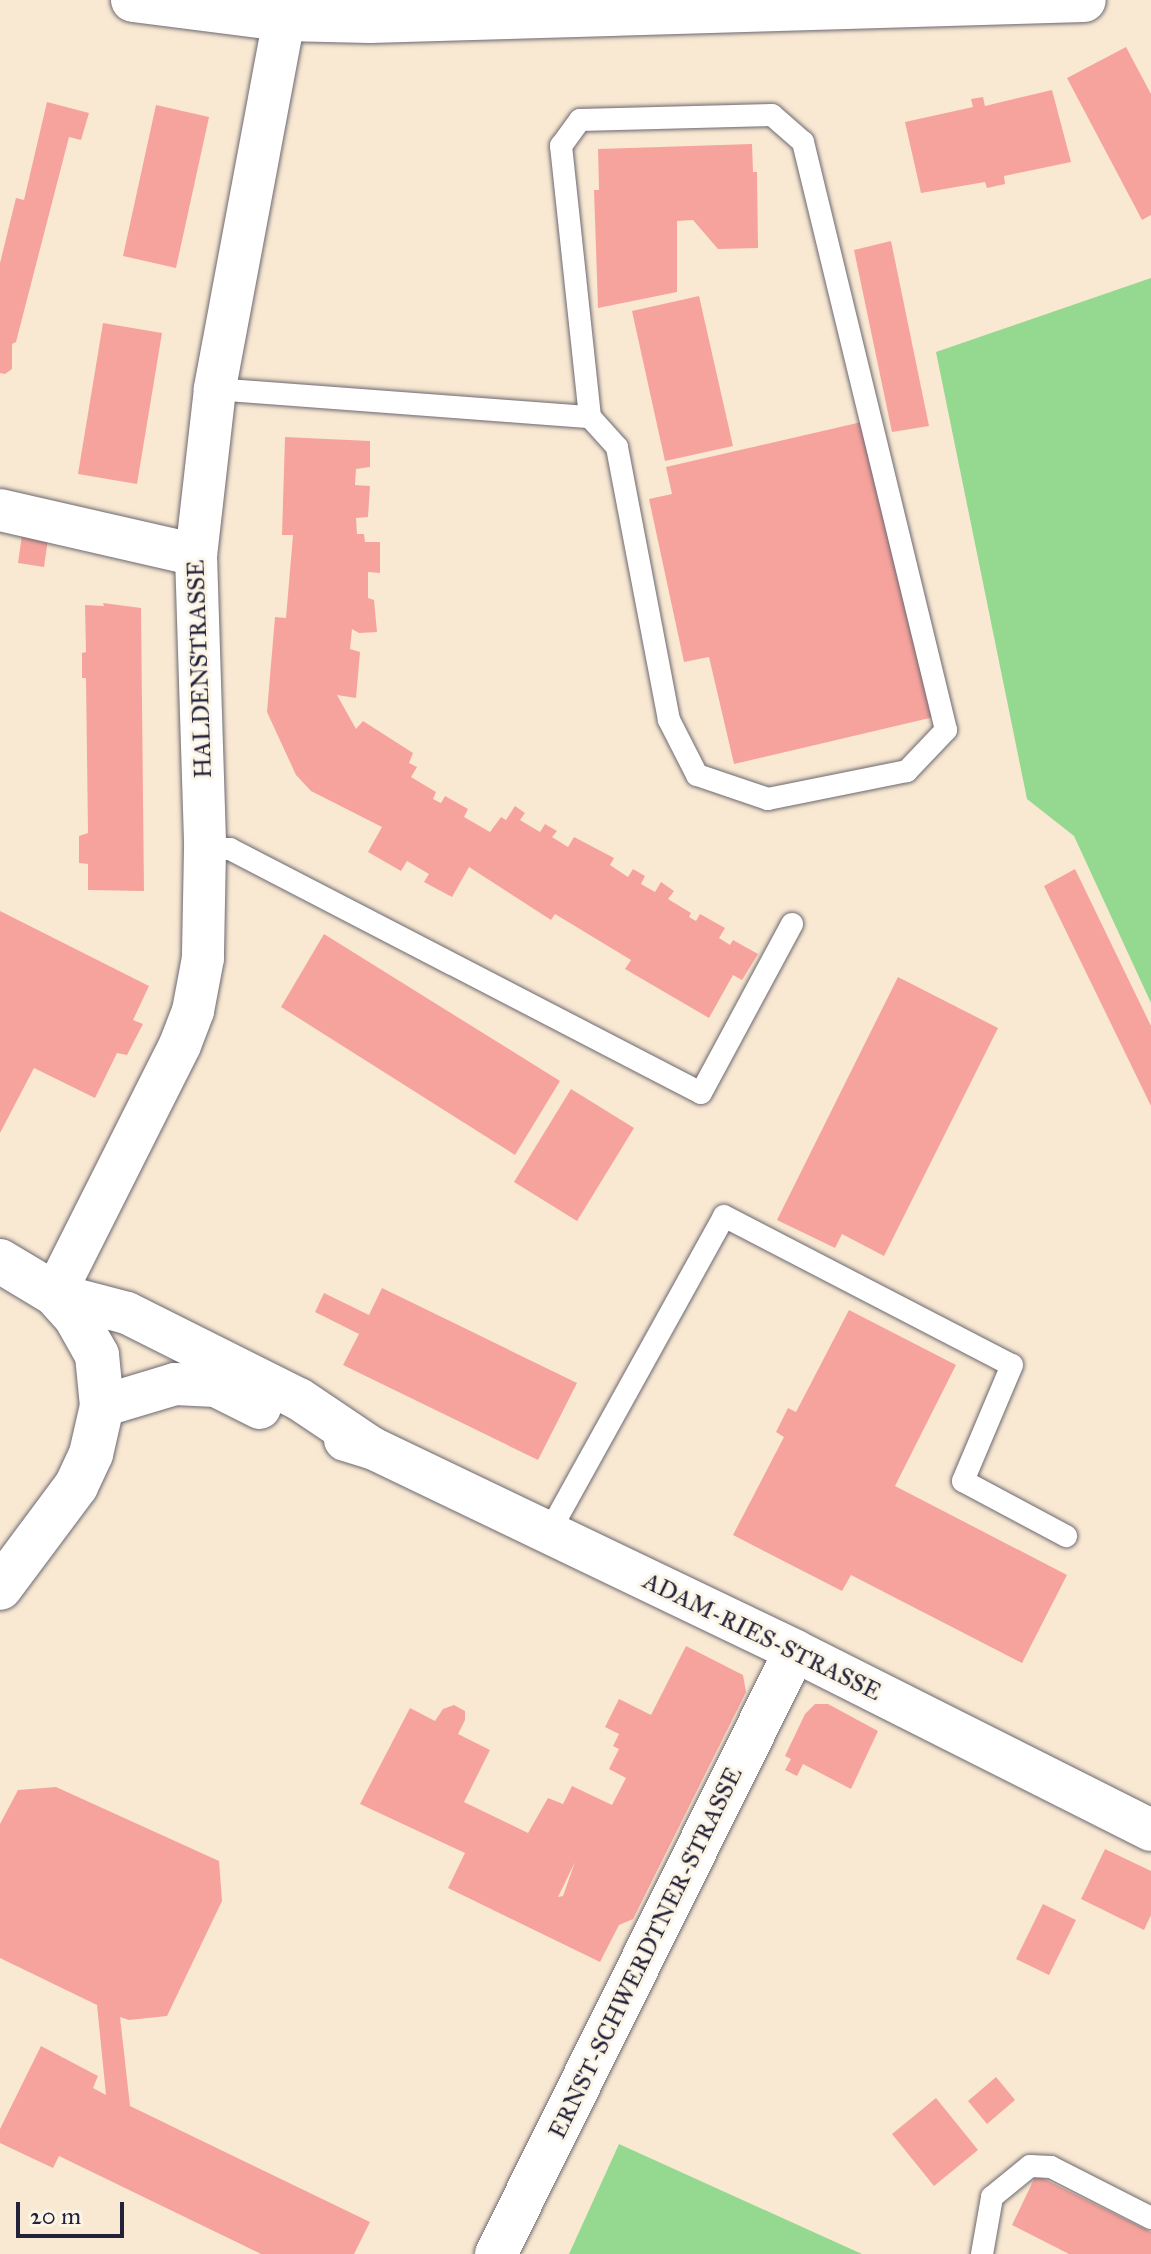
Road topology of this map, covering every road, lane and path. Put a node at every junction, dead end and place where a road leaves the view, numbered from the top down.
1 (133, 0) edge
2 (1084, 0) edge
3 (284, 19) junction
4 (215, 389) junction
5 (590, 417) junction
6 (0, 510) edge
7 (196, 555) junction
8 (205, 849) junction
9 (792, 924) dead end
10 (0, 1261) edge
11 (55, 1294) junction
12 (102, 1406) junction
13 (372, 1448) junction
14 (548, 1534) junction
15 (1066, 1536) dead end
16 (0, 1588) edge
17 (795, 1651) junction
18 (1151, 1830) edge
19 (1151, 2218) edge
20 (496, 2254) edge
21 (982, 2254) edge

1 - 3 main road
2 - 3 main road
3 - 4 street, HALDENSTRASSE
4 - 5 lane
4 - 7 street, HALDENSTRASSE
5 - 5 lane
6 - 7 street
7 - 8 street, HALDENSTRASSE
8 - 9 lane
8 - 11 street, HALDENSTRASSE
10 - 11 main road, ADAM-RIES-STRASSE
11 - 12 main road
11 - 13 street, ADAM-RIES-STRASSE
12 - 13 street, ADAM-RIES-STRASSE
12 - 16 main road
13 - 14 street, ADAM-RIES-STRASSE
14 - 15 lane
14 - 17 street, ADAM-RIES-STRASSE
17 - 18 street, ADAM-RIES-STRASSE
17 - 20 street, ERNST-SCHWERDTNER-STRASSE
19 - 21 lane

